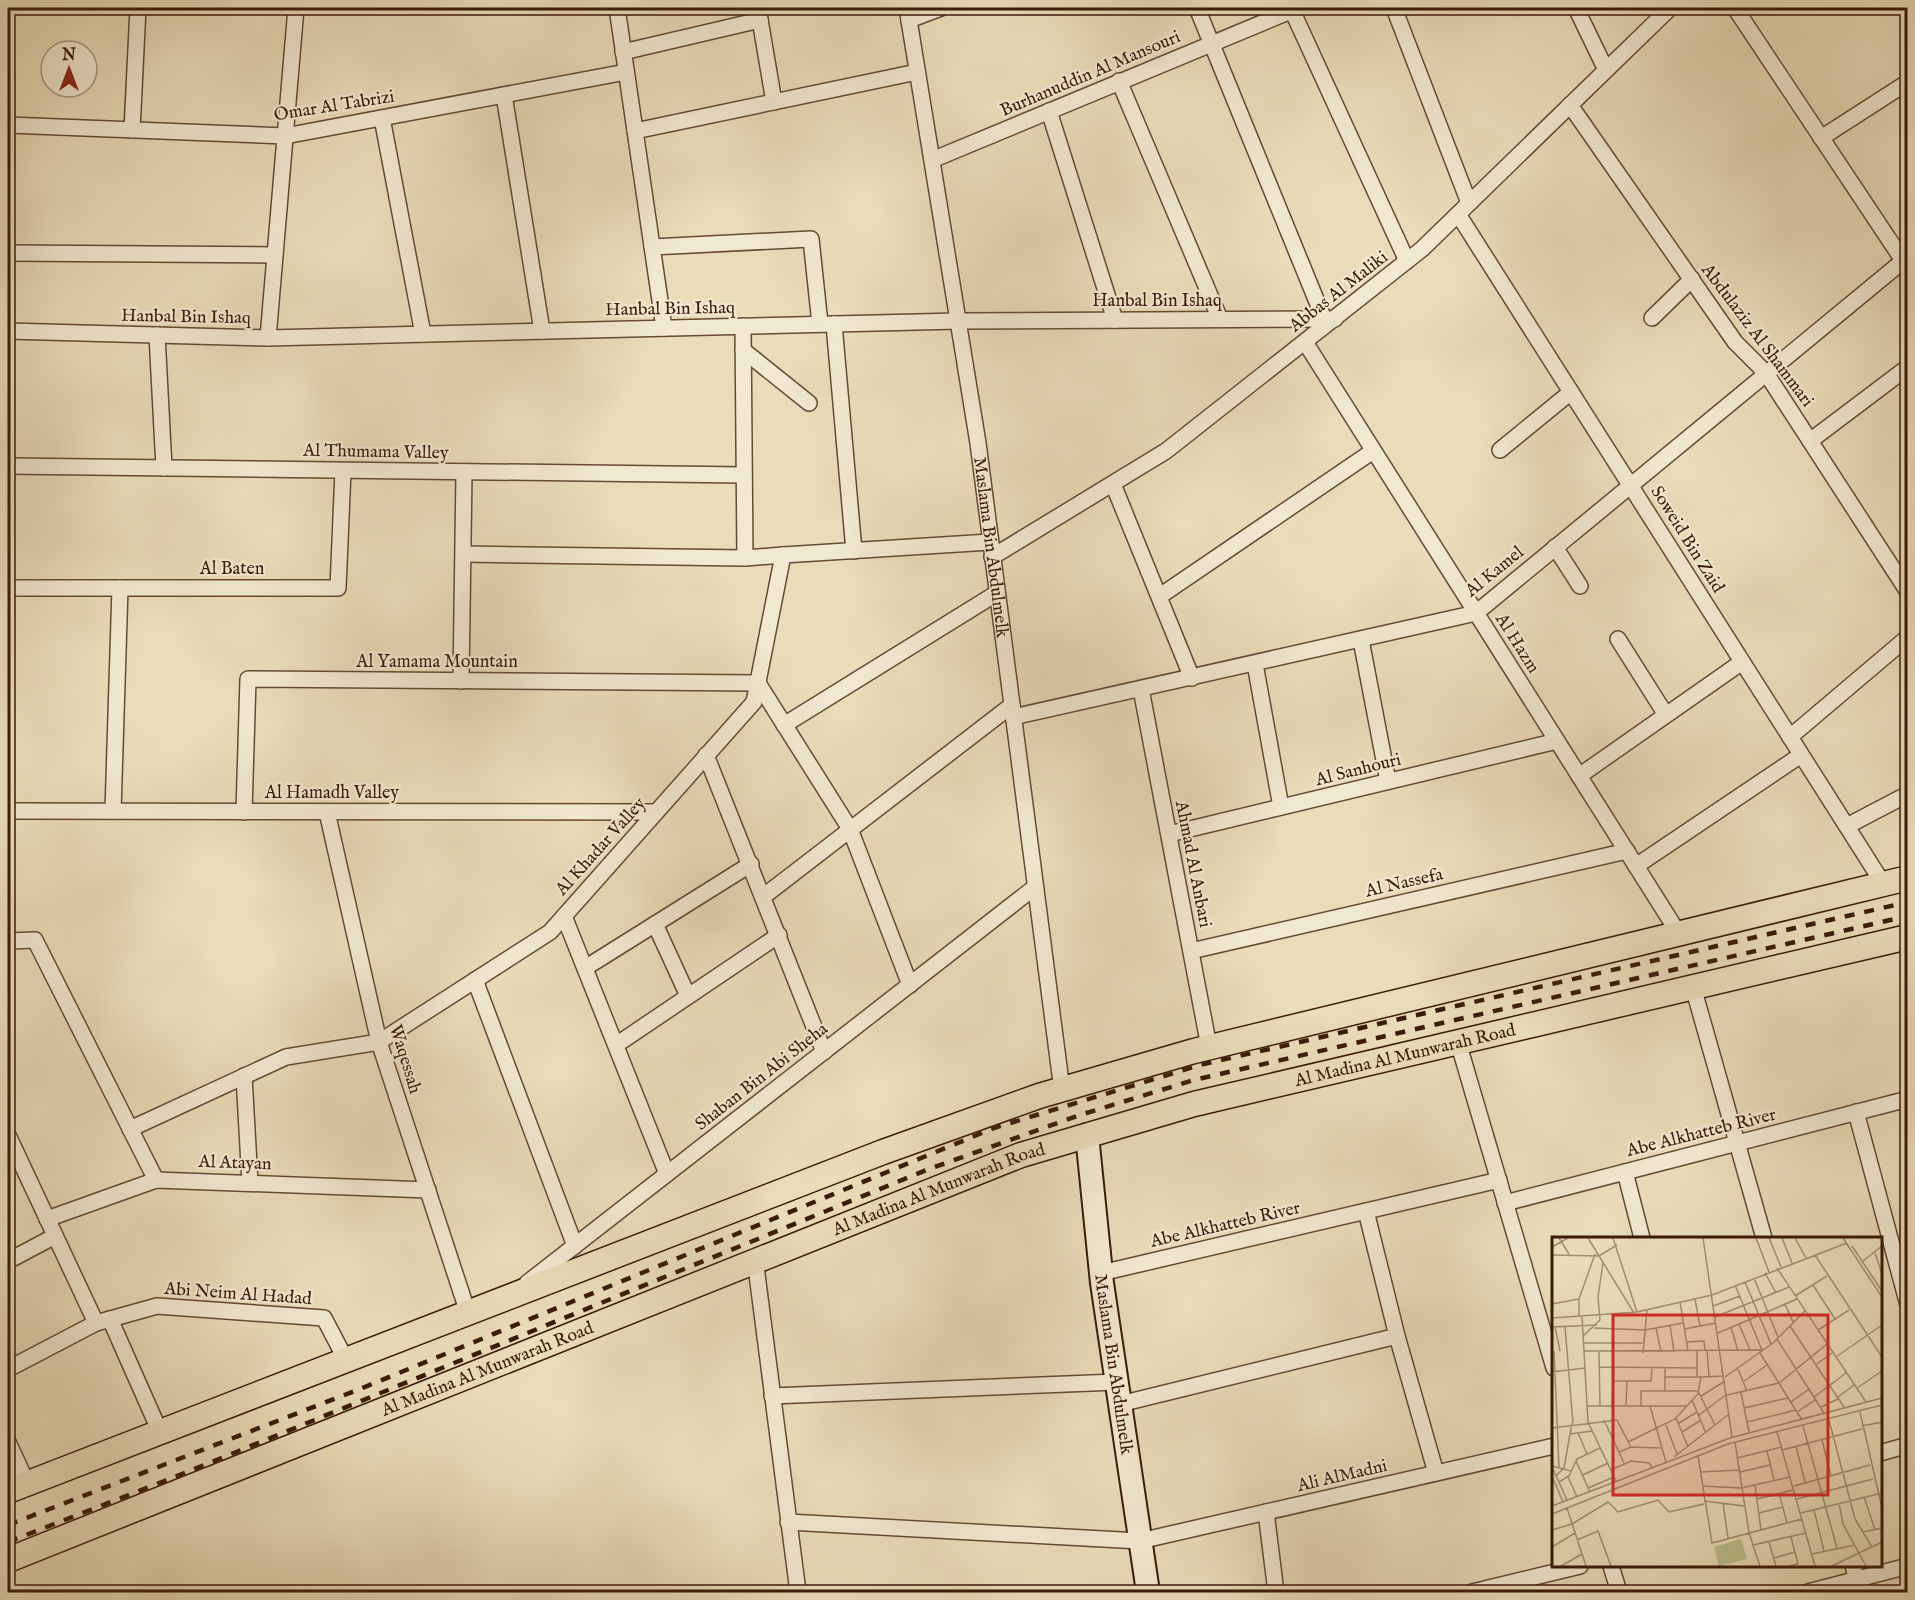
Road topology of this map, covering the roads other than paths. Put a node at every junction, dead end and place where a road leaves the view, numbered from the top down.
1 (138, 8) edge
2 (296, 8) edge
3 (617, 8) edge
4 (941, 8) edge
5 (1197, 8) edge
6 (1293, 8) edge
7 (1394, 8) edge
8 (1576, 8) edge
9 (1670, 8) edge
10 (1735, 8) edge
11 (759, 14) edge
12 (908, 14) edge
13 (1212, 43) junction
14 (623, 52) junction
15 (1606, 70) junction
16 (626, 72) junction
17 (917, 72) junction
18 (1119, 81) junction
19 (1908, 82) edge
20 (504, 95) junction
21 (774, 102) junction
22 (1570, 105) junction
23 (1049, 111) junction
24 (381, 118) junction
25 (8, 125) edge
26 (132, 130) junction
27 (635, 131) junction
28 (285, 136) junction
29 (1821, 138) junction
30 (932, 160) junction
31 (1464, 209) junction
32 (652, 247) junction
33 (8, 253) edge
34 (275, 255) junction
35 (1407, 261) junction
36 (1905, 265) edge
37 (1692, 279) junction
38 (1652, 318) dead end
39 (1220, 319) junction
40 (1329, 319) junction
41 (1115, 320) junction
42 (958, 321) junction
43 (827, 324) junction
44 (743, 326) junction
45 (664, 328) junction
46 (8, 331) edge
47 (542, 331) junction
48 (423, 334) junction
49 (157, 335) junction
50 (268, 338) junction
51 (1305, 342) junction
52 (743, 350) junction
53 (1908, 367) edge
54 (1766, 373) junction
55 (1571, 392) junction
56 (808, 403) dead end
57 (1810, 441) junction
58 (1500, 450) dead end
59 (1373, 451) junction
60 (8, 466) edge
61 (164, 468) junction
62 (343, 471) junction
63 (464, 472) junction
64 (744, 476) junction
65 (1113, 484) junction
66 (1630, 485) junction
67 (1555, 547) junction
68 (991, 550) junction
69 (854, 551) junction
70 (464, 554) junction
71 (783, 555) junction
72 (745, 558) junction
73 (1580, 586) dead end
74 (8, 588) edge
75 (120, 588) junction
76 (1908, 592) edge
77 (997, 593) junction
78 (1160, 596) junction
79 (1476, 613) junction
80 (1908, 637) edge
81 (1618, 639) dead end
82 (1361, 640) junction
83 (1742, 662) junction
84 (1255, 664) junction
85 (1192, 678) junction
86 (461, 681) junction
87 (758, 683) junction
88 (1141, 689) junction
89 (1012, 711) junction
90 (1666, 715) junction
91 (784, 725) junction
92 (1790, 737) junction
93 (1557, 741) junction
94 (706, 755) junction
95 (1801, 755) junction
96 (1579, 776) junction
97 (1388, 781) junction
98 (1908, 794) edge
99 (1281, 807) junction
100 (8, 811) edge
101 (113, 811) junction
102 (244, 812) junction
103 (327, 812) junction
104 (656, 812) junction
105 (1846, 826) junction
106 (850, 830) junction
107 (1169, 834) junction
108 (1627, 851) junction
109 (751, 864) junction
110 (1636, 866) junction
111 (1908, 878) edge
112 (1884, 885) junction
113 (1035, 887) junction
114 (764, 896) junction
115 (564, 916) junction
116 (655, 924) junction
117 (1679, 934) junction
118 (779, 935) junction
119 (1908, 937) edge
120 (8, 941) edge
121 (1191, 951) junction
122 (585, 968) junction
123 (475, 980) junction
124 (910, 985) junction
125 (1693, 987) junction
126 (688, 996) junction
127 (379, 1042) junction
128 (1458, 1042) junction
129 (616, 1045) junction
130 (1209, 1047) junction
131 (824, 1052) junction
132 (244, 1076) junction
133 (1062, 1090) junction
134 (1908, 1099) edge
135 (1856, 1112) junction
136 (130, 1129) junction
137 (8, 1135) edge
138 (1087, 1135) junction
139 (1739, 1143) junction
140 (1625, 1172) junction
141 (667, 1174) junction
142 (156, 1180) junction
143 (1499, 1180) junction
144 (250, 1182) junction
145 (428, 1190) junction
146 (1505, 1203) junction
147 (1366, 1211) junction
148 (47, 1219) junction
149 (55, 1236) junction
150 (1641, 1237) edge
151 (1763, 1237) edge
152 (575, 1246) junction
153 (755, 1259) junction
154 (8, 1261) edge
155 (1101, 1273) junction
156 (510, 1296) junction
157 (1908, 1305) edge
158 (468, 1312) junction
159 (103, 1321) junction
160 (1397, 1336) junction
161 (346, 1360) junction
162 (1552, 1361) edge
163 (8, 1369) edge
164 (1118, 1393) junction
165 (772, 1396) junction
166 (160, 1431) junction
167 (8, 1442) edge
168 (1552, 1446) edge
169 (1908, 1446) edge
170 (1882, 1453) edge
171 (1436, 1473) junction
172 (17, 1487) edge
173 (1266, 1512) junction
174 (788, 1522) junction
175 (1140, 1541) junction
176 (8, 1560) edge
177 (1908, 1566) edge
178 (1576, 1567) edge
179 (1611, 1567) edge
180 (1857, 1579) edge
181 (1476, 1592) edge
182 (798, 1593) edge
183 (1148, 1593) edge
184 (1276, 1593) edge
185 (1619, 1593) edge
186 (1808, 1593) edge

1 - 26 street
2 - 28 street
3 - 14 street
4 - 12 street
5 - 13 street
6 - 13 street, Burhanuddin Al Mansouri
6 - 35 street
7 - 31 street, Soweid Bin Zaid
8 - 15 street
9 - 15 street, Abbas Al Maliki
10 - 29 street
11 - 14 street
11 - 21 street
12 - 17 street, Maslama Bin Abdulmelk
13 - 18 street, Burhanuddin Al Mansouri
13 - 40 street
14 - 16 street
15 - 22 street, Abbas Al Maliki
16 - 20 street, Omar Al Tabrizi
16 - 27 street
17 - 21 street
17 - 30 street, Maslama Bin Abdulmelk
18 - 23 street, Burhanuddin Al Mansouri
18 - 39 street
19 - 29 street
20 - 24 street, Omar Al Tabrizi
20 - 47 street
21 - 27 street
22 - 31 street, Abbas Al Maliki
22 - 37 street, Abdulaziz Al Shammari
23 - 30 street, Burhanuddin Al Mansouri
23 - 41 street
24 - 28 street, Omar Al Tabrizi
24 - 48 street
25 - 26 street, Omar Al Tabrizi
26 - 28 street, Omar Al Tabrizi
27 - 32 street
28 - 34 street
29 - 36 street
30 - 42 street, Maslama Bin Abdulmelk
31 - 35 street, Abbas Al Maliki
31 - 55 street, Soweid Bin Zaid
32 - 43 street
32 - 45 street
33 - 34 street
34 - 50 street
35 - 40 street, Abbas Al Maliki
36 - 54 street, Al Kamel
37 - 38 street
37 - 54 street, Abdulaziz Al Shammari
39 - 40 street, Hanbal Bin Ishaq
39 - 41 street, Hanbal Bin Ishaq
40 - 51 street, Abbas Al Maliki
41 - 42 street, Hanbal Bin Ishaq
42 - 43 street, Hanbal Bin Ishaq
42 - 68 street, Maslama Bin Abdulmelk
43 - 44 street, Hanbal Bin Ishaq
43 - 69 street
44 - 45 street, Hanbal Bin Ishaq
44 - 52 street
45 - 47 street, Hanbal Bin Ishaq
46 - 49 street, Hanbal Bin Ishaq
47 - 48 street, Hanbal Bin Ishaq
48 - 50 street, Hanbal Bin Ishaq
49 - 50 street, Hanbal Bin Ishaq
49 - 61 street
51 - 59 street, Al Hazm
51 - 65 street, Abbas Al Maliki
52 - 56 street
52 - 64 street
53 - 57 street
54 - 57 street, Abdulaziz Al Shammari
54 - 66 street, Al Kamel
55 - 58 street
55 - 66 street, Soweid Bin Zaid
57 - 76 street, Abdulaziz Al Shammari
59 - 78 street
59 - 79 street, Al Hazm
60 - 61 street, Al Thumama Valley
61 - 62 street, Al Thumama Valley
62 - 63 street, Al Thumama Valley
62 - 75 street, Al Baten
63 - 64 street, Al Thumama Valley
63 - 70 street
64 - 72 street
65 - 68 street, Abbas Al Maliki
65 - 78 street
66 - 67 street, Al Kamel
66 - 83 street, Soweid Bin Zaid
67 - 73 street
67 - 79 street, Al Kamel
68 - 69 street
68 - 77 street, Maslama Bin Abdulmelk
69 - 71 street
70 - 72 street
70 - 86 street
71 - 72 street
71 - 87 street, Al Khadar Valley
74 - 75 street, Al Baten
75 - 101 street
77 - 89 street, Maslama Bin Abdulmelk
77 - 91 street
78 - 85 street
79 - 82 street, Al Kamel
79 - 93 street, Al Hazm
80 - 92 street
81 - 90 street
82 - 84 street, Al Kamel
82 - 97 street
83 - 90 street
83 - 92 street, Soweid Bin Zaid
84 - 85 street, Al Kamel
84 - 99 street
85 - 88 street, Al Kamel
86 - 87 street, Al Yamama Mountain
86 - 102 street, Al Yamama Mountain
87 - 91 street
87 - 94 street, Al Khadar Valley
88 - 89 street, Al Kamel
88 - 107 street, Ahmad Al Anbari
89 - 106 street, Al Kamel
89 - 113 street, Maslama Bin Abdulmelk
90 - 96 street
91 - 106 street
92 - 95 street, Soweid Bin Zaid
93 - 96 street, Al Hazm
93 - 97 street, Al Sanhouri
94 - 104 street, Al Khadar Valley
94 - 109 street
95 - 105 street, Soweid Bin Zaid
95 - 110 street
96 - 108 street, Al Hazm
97 - 99 street, Al Sanhouri
98 - 105 street
99 - 107 street, Al Sanhouri
100 - 101 street, Al Hamadh Valley
101 - 102 street, Al Hamadh Valley
102 - 103 street, Al Hamadh Valley
103 - 104 street, Al Hamadh Valley
103 - 127 street, Waqessah
104 - 115 street, Al Khadar Valley
105 - 112 street, Soweid Bin Zaid
106 - 114 street, Al Kamel
106 - 124 street
107 - 121 street, Ahmad Al Anbari
108 - 110 street, Al Hazm
108 - 121 street, Al Nassefa
109 - 114 street
109 - 116 street
110 - 117 street, Al Hazm
111 - 112 main road
112 - 117 main road
113 - 124 street, Shaban Bin Abi Sheha
113 - 133 street, Maslama Bin Abdulmelk
114 - 118 street
115 - 122 street
115 - 123 street, Al Khadar Valley
116 - 122 street
116 - 126 street
117 - 130 main road
118 - 126 street
118 - 131 street
119 - 125 main road, Al Madina Al Munwarah Road
120 - 136 street
121 - 130 street, Ahmad Al Anbari
122 - 129 street
123 - 127 street, Al Khadar Valley
123 - 152 street
124 - 131 street, Shaban Bin Abi Sheha
125 - 128 main road, Al Madina Al Munwarah Road
125 - 139 street
126 - 129 street
127 - 132 street, Al Khadar Valley
127 - 145 street, Waqessah
128 - 138 main road, Al Madina Al Munwarah Road
128 - 143 street
129 - 141 street
130 - 133 main road
131 - 141 street, Shaban Bin Abi Sheha
132 - 136 street, Al Khadar Valley
132 - 144 street
133 - 156 main road
134 - 135 street, Abe Alkhatteb River
135 - 139 street, Abe Alkhatteb River
135 - 157 street
136 - 142 street
137 - 148 street
138 - 153 main road, Al Madina Al Munwarah Road
138 - 155 main road, Maslama Bin Abdulmelk
139 - 140 street, Abe Alkhatteb River
139 - 151 street
140 - 146 street, Abe Alkhatteb River
140 - 150 street
141 - 152 street, Shaban Bin Abi Sheha
142 - 144 street, Al Atayan
142 - 148 street, Al Atayan
143 - 146 street
143 - 147 street, Abe Alkhatteb River
144 - 145 street, Al Atayan
145 - 158 street, Waqessah
146 - 162 street
147 - 155 street, Abe Alkhatteb River
147 - 160 street
148 - 149 street
149 - 154 street
149 - 159 street
152 - 156 street, Shaban Bin Abi Sheha
153 - 165 street
153 - 176 main road, Al Madina Al Munwarah Road
155 - 164 main road, Maslama Bin Abdulmelk
156 - 158 main road
158 - 161 main road
159 - 161 street, Abi Neim Al Hadad
159 - 163 street, Abi Neim Al Hadad
159 - 166 street
160 - 164 street
160 - 171 street
161 - 166 main road
164 - 165 street
164 - 175 main road, Maslama Bin Abdulmelk
165 - 174 street
166 - 172 main road
167 - 172 street
168 - 171 street, Ali AlMadni
169 - 170 street
171 - 173 street, Ali AlMadni
173 - 175 street, Ali AlMadni
173 - 184 street
174 - 175 street, Ali AlMadni
174 - 182 street
175 - 183 main road, Maslama Bin Abdulmelk
177 - 180 street
178 - 181 street
179 - 185 street
180 - 186 street

